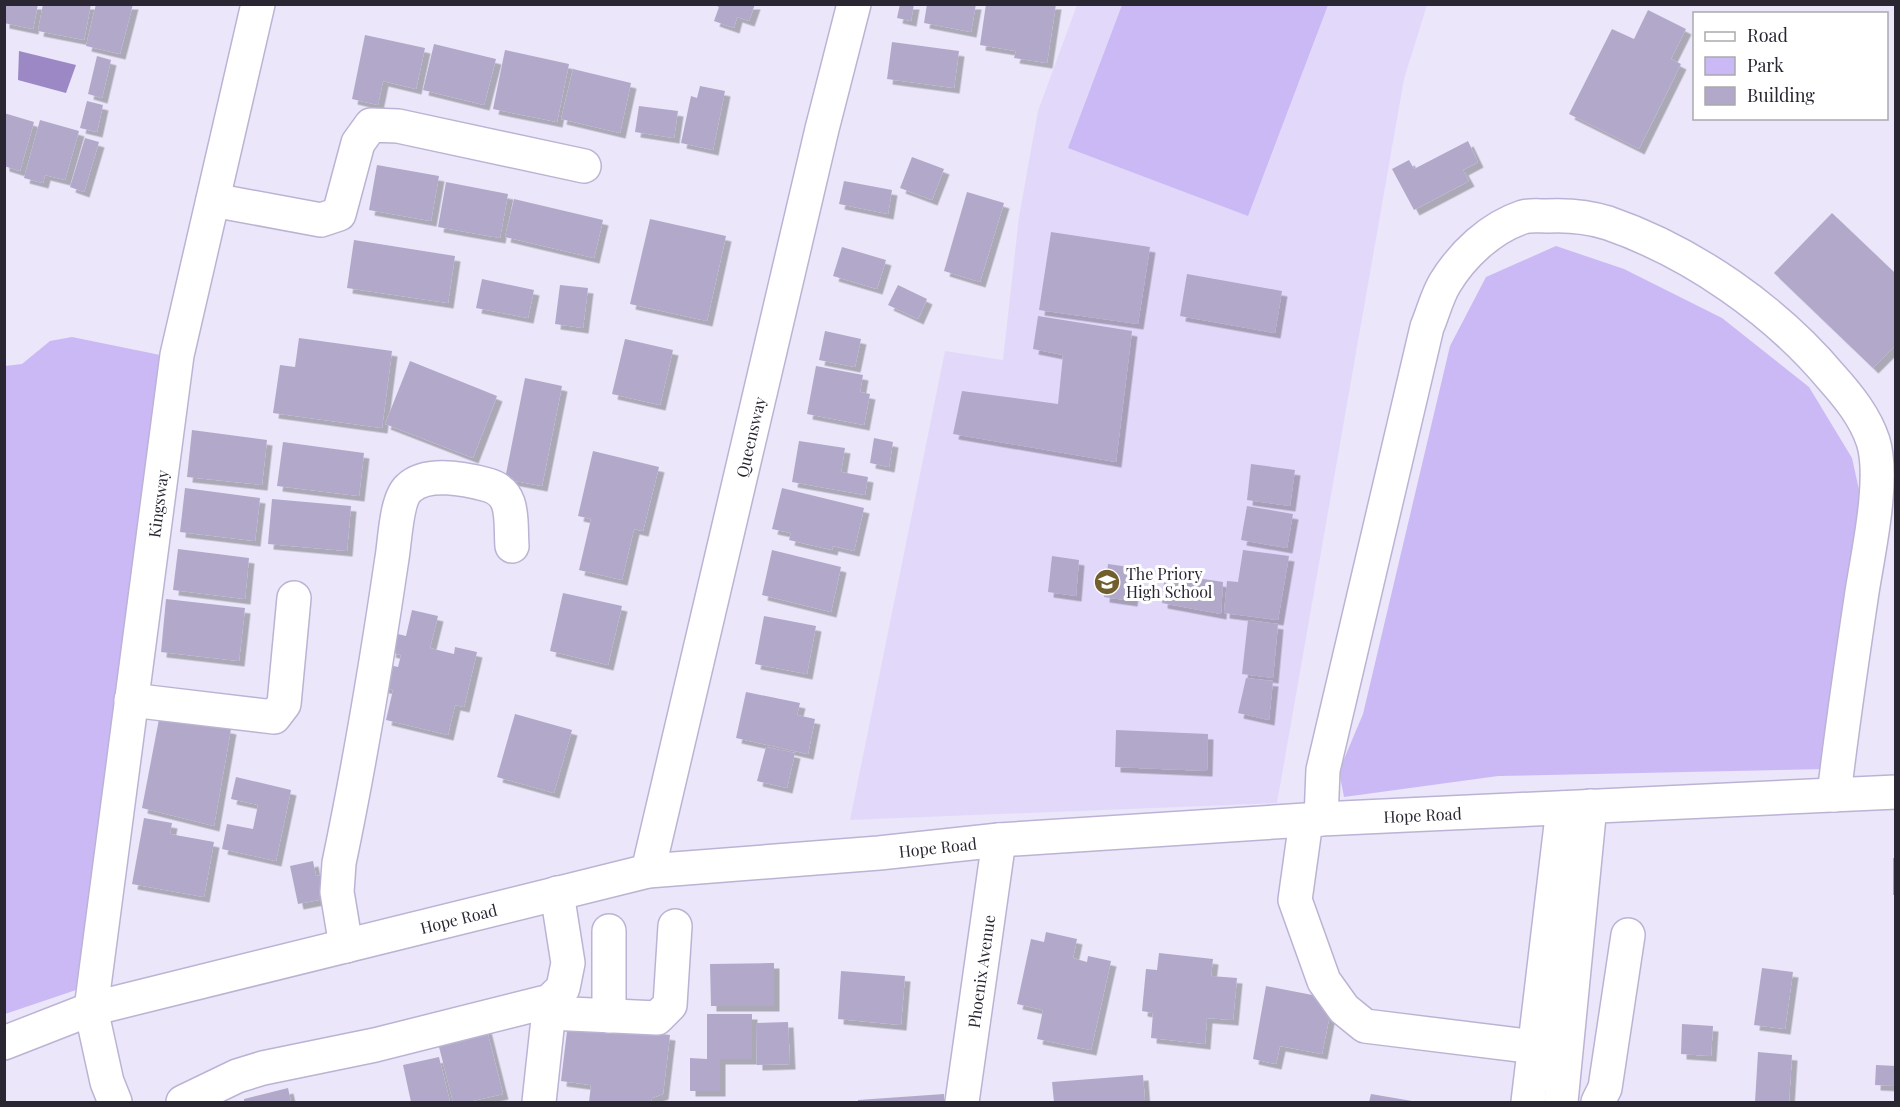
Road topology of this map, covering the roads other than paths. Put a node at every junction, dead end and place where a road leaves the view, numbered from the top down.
1 (258, 4) edge
2 (854, 4) edge
3 (584, 166) dead end
4 (213, 200) junction
5 (512, 546) dead end
6 (294, 598) dead end
7 (131, 700) junction
8 (1896, 792) edge
9 (1834, 795) junction
10 (1576, 807) junction
11 (1313, 820) junction
12 (999, 840) junction
13 (648, 871) junction
14 (557, 893) junction
15 (675, 926) dead end
16 (609, 931) dead end
17 (1628, 935) dead end
18 (346, 946) junction
19 (549, 1007) junction
20 (91, 1009) junction
21 (609, 1016) junction
22 (4, 1043) edge
23 (1535, 1047) junction
24 (116, 1102) edge
25 (183, 1102) edge
26 (539, 1102) edge
27 (962, 1102) edge
28 (1528, 1102) edge
29 (1561, 1102) edge
30 (1598, 1102) edge

1 - 4 street, Kingsway
2 - 13 street, Queensway
3 - 4 street
4 - 7 street, Kingsway
5 - 18 street
6 - 7 street
7 - 20 street, Kingsway
8 - 9 street, Hope Road
9 - 10 street, Hope Road
9 - 11 street
10 - 11 street, Hope Road
10 - 23 street
10 - 29 street
11 - 12 street, Hope Road
11 - 23 street
12 - 13 street, Hope Road
12 - 27 street, Phoenix Avenue
13 - 14 street, Hope Road
14 - 18 street, Hope Road
14 - 19 street
15 - 21 street
16 - 21 street
17 - 30 street
18 - 20 street, Hope Road
19 - 21 street
19 - 25 street
19 - 26 street
20 - 22 street, Hope Road
20 - 24 street, Kingsway
23 - 28 street

